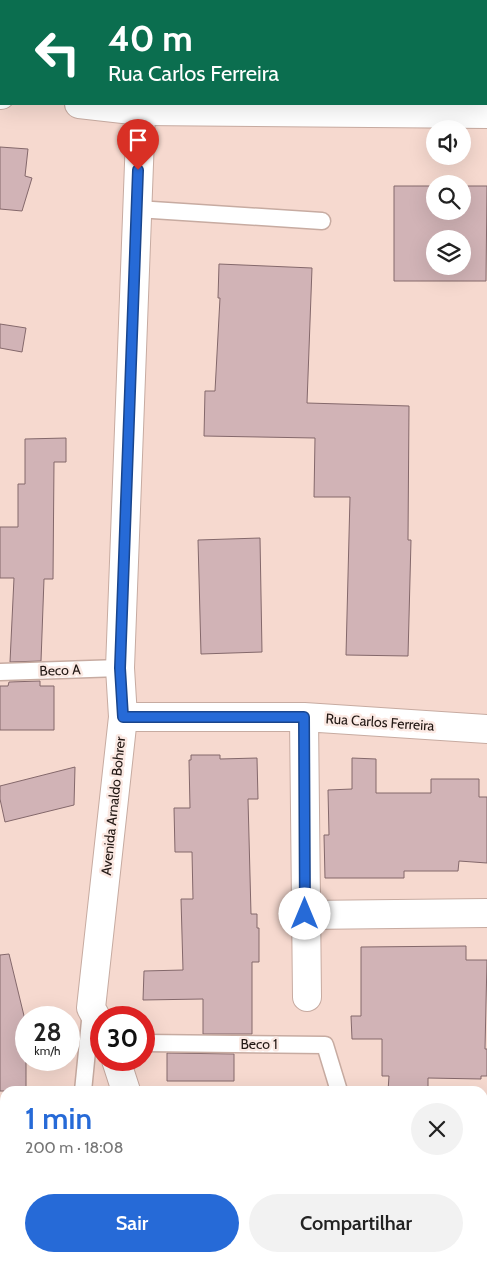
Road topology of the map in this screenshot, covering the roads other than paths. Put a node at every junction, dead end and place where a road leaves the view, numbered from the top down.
1 (100, 105) edge
2 (141, 107) edge
3 (487, 114) edge
4 (137, 209) junction
5 (322, 221) dead end
6 (120, 668) junction
7 (0, 672) edge
8 (123, 717) junction
9 (304, 717) junction
10 (487, 729) edge
11 (487, 913) edge
12 (305, 914) junction
13 (307, 997) dead end
14 (97, 1006) edge
15 (155, 1043) edge
16 (90, 1051) edge
17 (120, 1071) edge
18 (84, 1086) edge
19 (124, 1086) edge
20 (337, 1086) edge

1 - 2 street
2 - 3 street
2 - 4 street, Avenida Arnaldo Bohrer
4 - 5 lane
4 - 6 street, Avenida Arnaldo Bohrer
6 - 7 lane, Beco A
6 - 8 street, Avenida Arnaldo Bohrer
8 - 9 street, Rua Carlos Ferreira
8 - 14 street, Avenida Arnaldo Bohrer
9 - 10 street, Rua Carlos Ferreira
9 - 12 street
11 - 12 street
12 - 13 street
15 - 20 lane, Beco 1
16 - 18 lane
17 - 19 street

